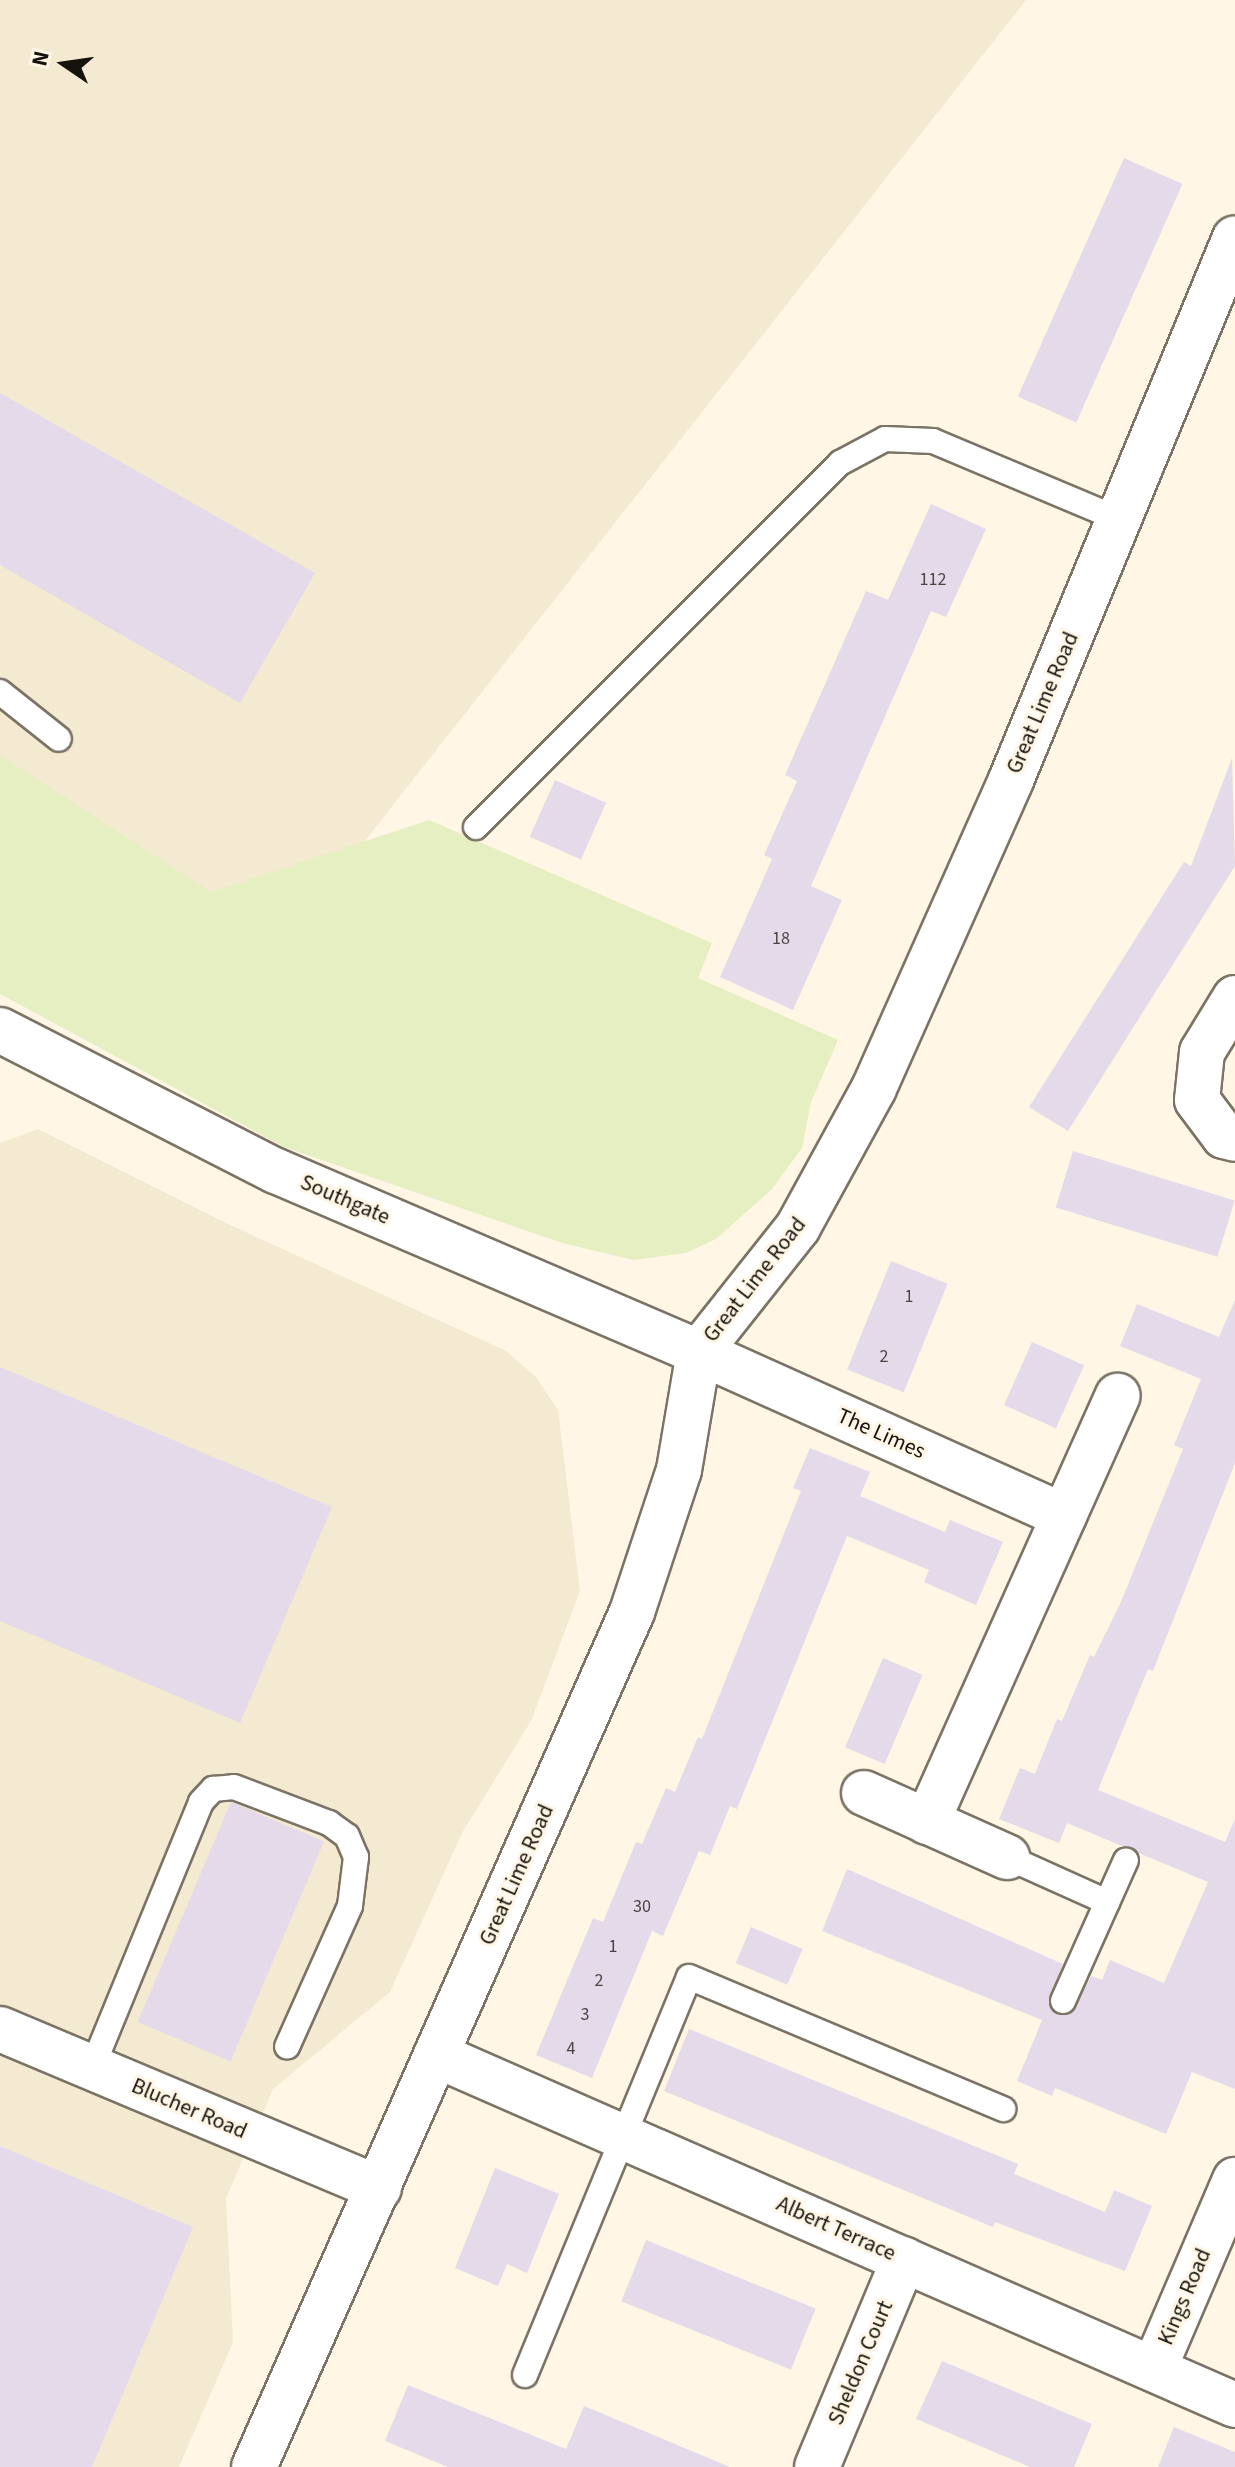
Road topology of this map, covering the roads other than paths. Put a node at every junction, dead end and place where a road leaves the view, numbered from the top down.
1 (1235, 238) edge
2 (1119, 519) junction
3 (0, 692) edge
4 (59, 739) dead end
5 (476, 827) dead end
6 (1235, 998) edge
7 (2, 1036) edge
8 (1235, 1139) edge
9 (699, 1352) junction
10 (1118, 1396) dead end
11 (1064, 1516) junction
12 (864, 1793) dead end
13 (927, 1822) junction
14 (1007, 1857) joint
15 (1126, 1860) dead end
16 (1107, 1902) junction
17 (1063, 2001) dead end
18 (0, 2029) edge
19 (287, 2047) dead end
20 (436, 2055) junction
21 (92, 2068) junction
22 (1003, 2109) dead end
23 (625, 2137) junction
24 (1235, 2180) edge
25 (379, 2188) junction
26 (904, 2259) junction
27 (1154, 2369) junction
28 (525, 2375) dead end
29 (1235, 2405) edge
30 (254, 2467) edge
31 (817, 2467) edge

1 - 2 street, Great Lime Road
2 - 5 lane
2 - 9 street, Great Lime Road
3 - 4 lane
6 - 8 street
7 - 9 street, Southgate
9 - 11 street, The Limes
9 - 20 street, Great Lime Road
10 - 11 street
11 - 13 street
12 - 13 street
13 - 14 street
14 - 16 lane
15 - 16 lane
16 - 17 lane
18 - 21 street, Blucher Road
19 - 21 lane
20 - 23 street, Albert Terrace
20 - 25 street, Great Lime Road
21 - 25 street, Blucher Road
22 - 23 lane
23 - 26 street, Albert Terrace
23 - 28 lane
24 - 27 street, Kings Road
25 - 30 street, Great Lime Road
26 - 27 street, Albert Terrace
26 - 31 street, Sheldon Court
27 - 29 street, Albert Terrace

